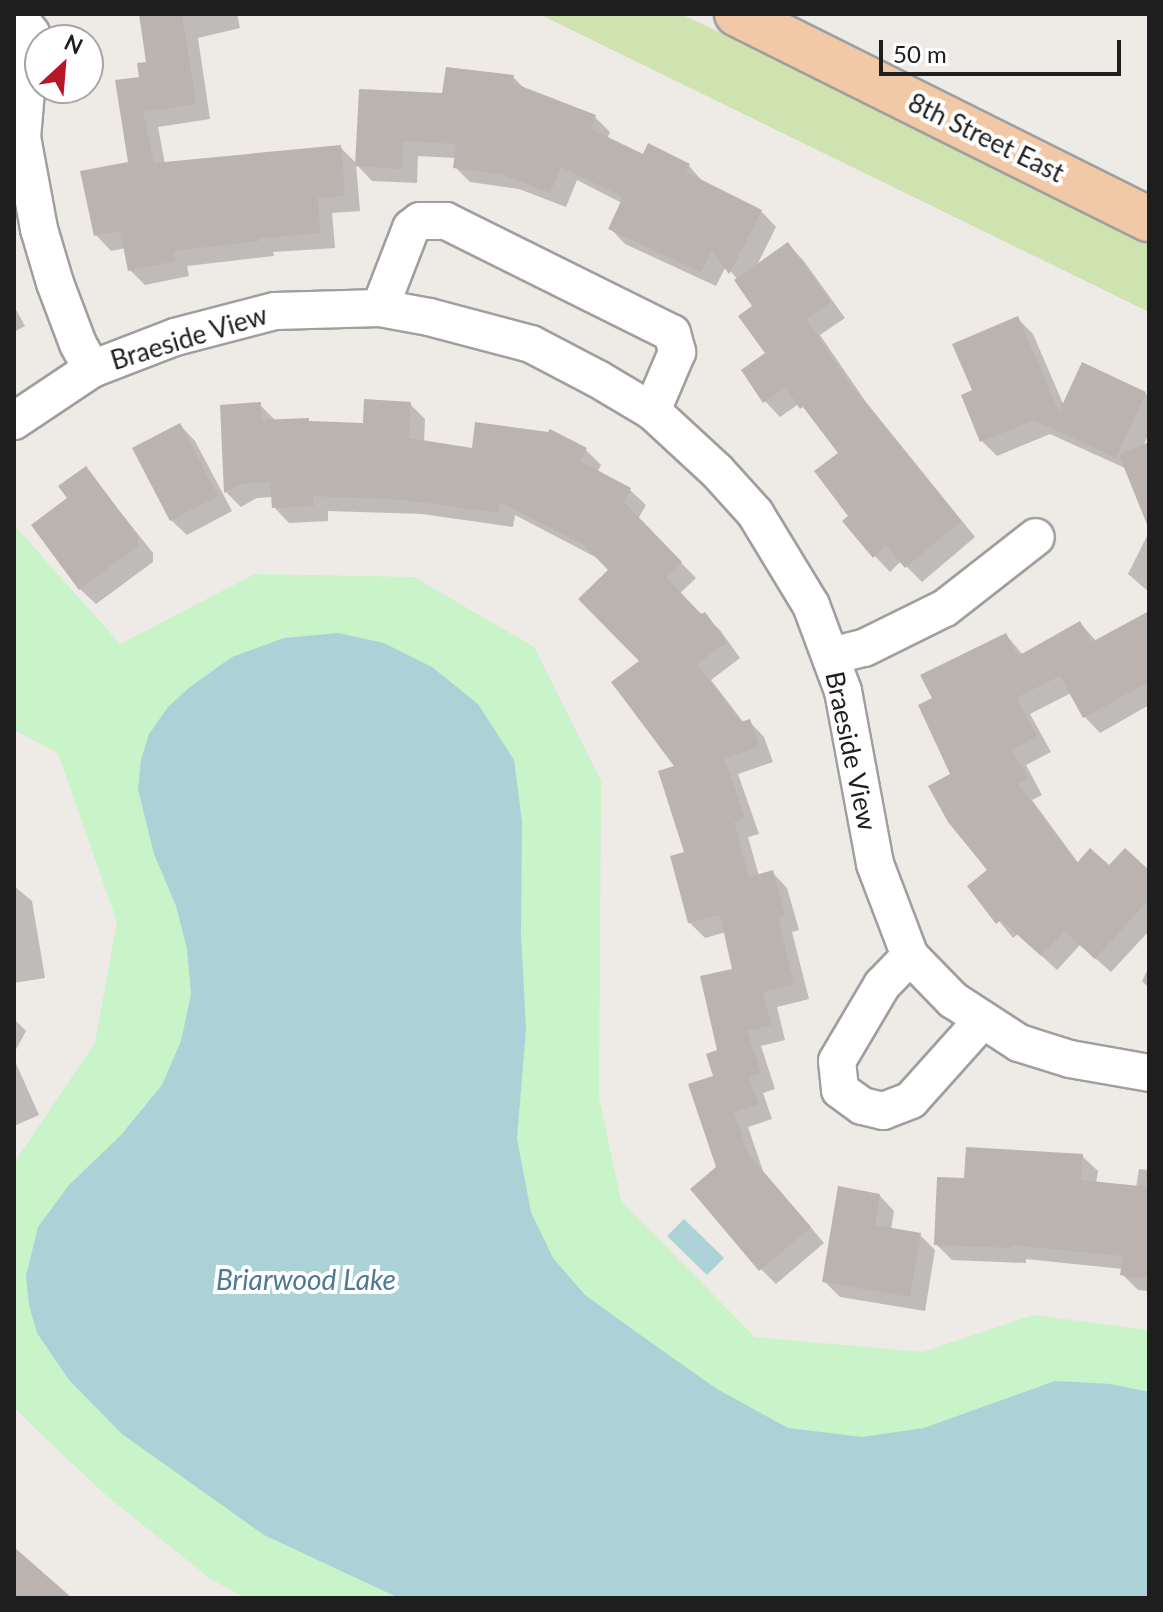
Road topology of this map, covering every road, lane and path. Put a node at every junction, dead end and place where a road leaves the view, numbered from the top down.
1 (16, 14) edge
2 (737, 14) edge
3 (1149, 219) edge
4 (380, 308) junction
5 (92, 369) junction
6 (652, 411) junction
7 (14, 421) edge
8 (1036, 537) dead end
9 (831, 656) junction
10 (910, 956) junction
11 (982, 1021) junction
12 (1149, 1073) edge

1 - 5 street
2 - 3 main road, 8th Street East
4 - 5 street, Braeside View
4 - 6 street, Braeside View
4 - 6 street
5 - 7 street, Braeside View
6 - 9 street, Braeside View
8 - 9 street
9 - 10 street, Braeside View
10 - 11 street, Braeside View
10 - 11 street
11 - 12 street, Braeside View

